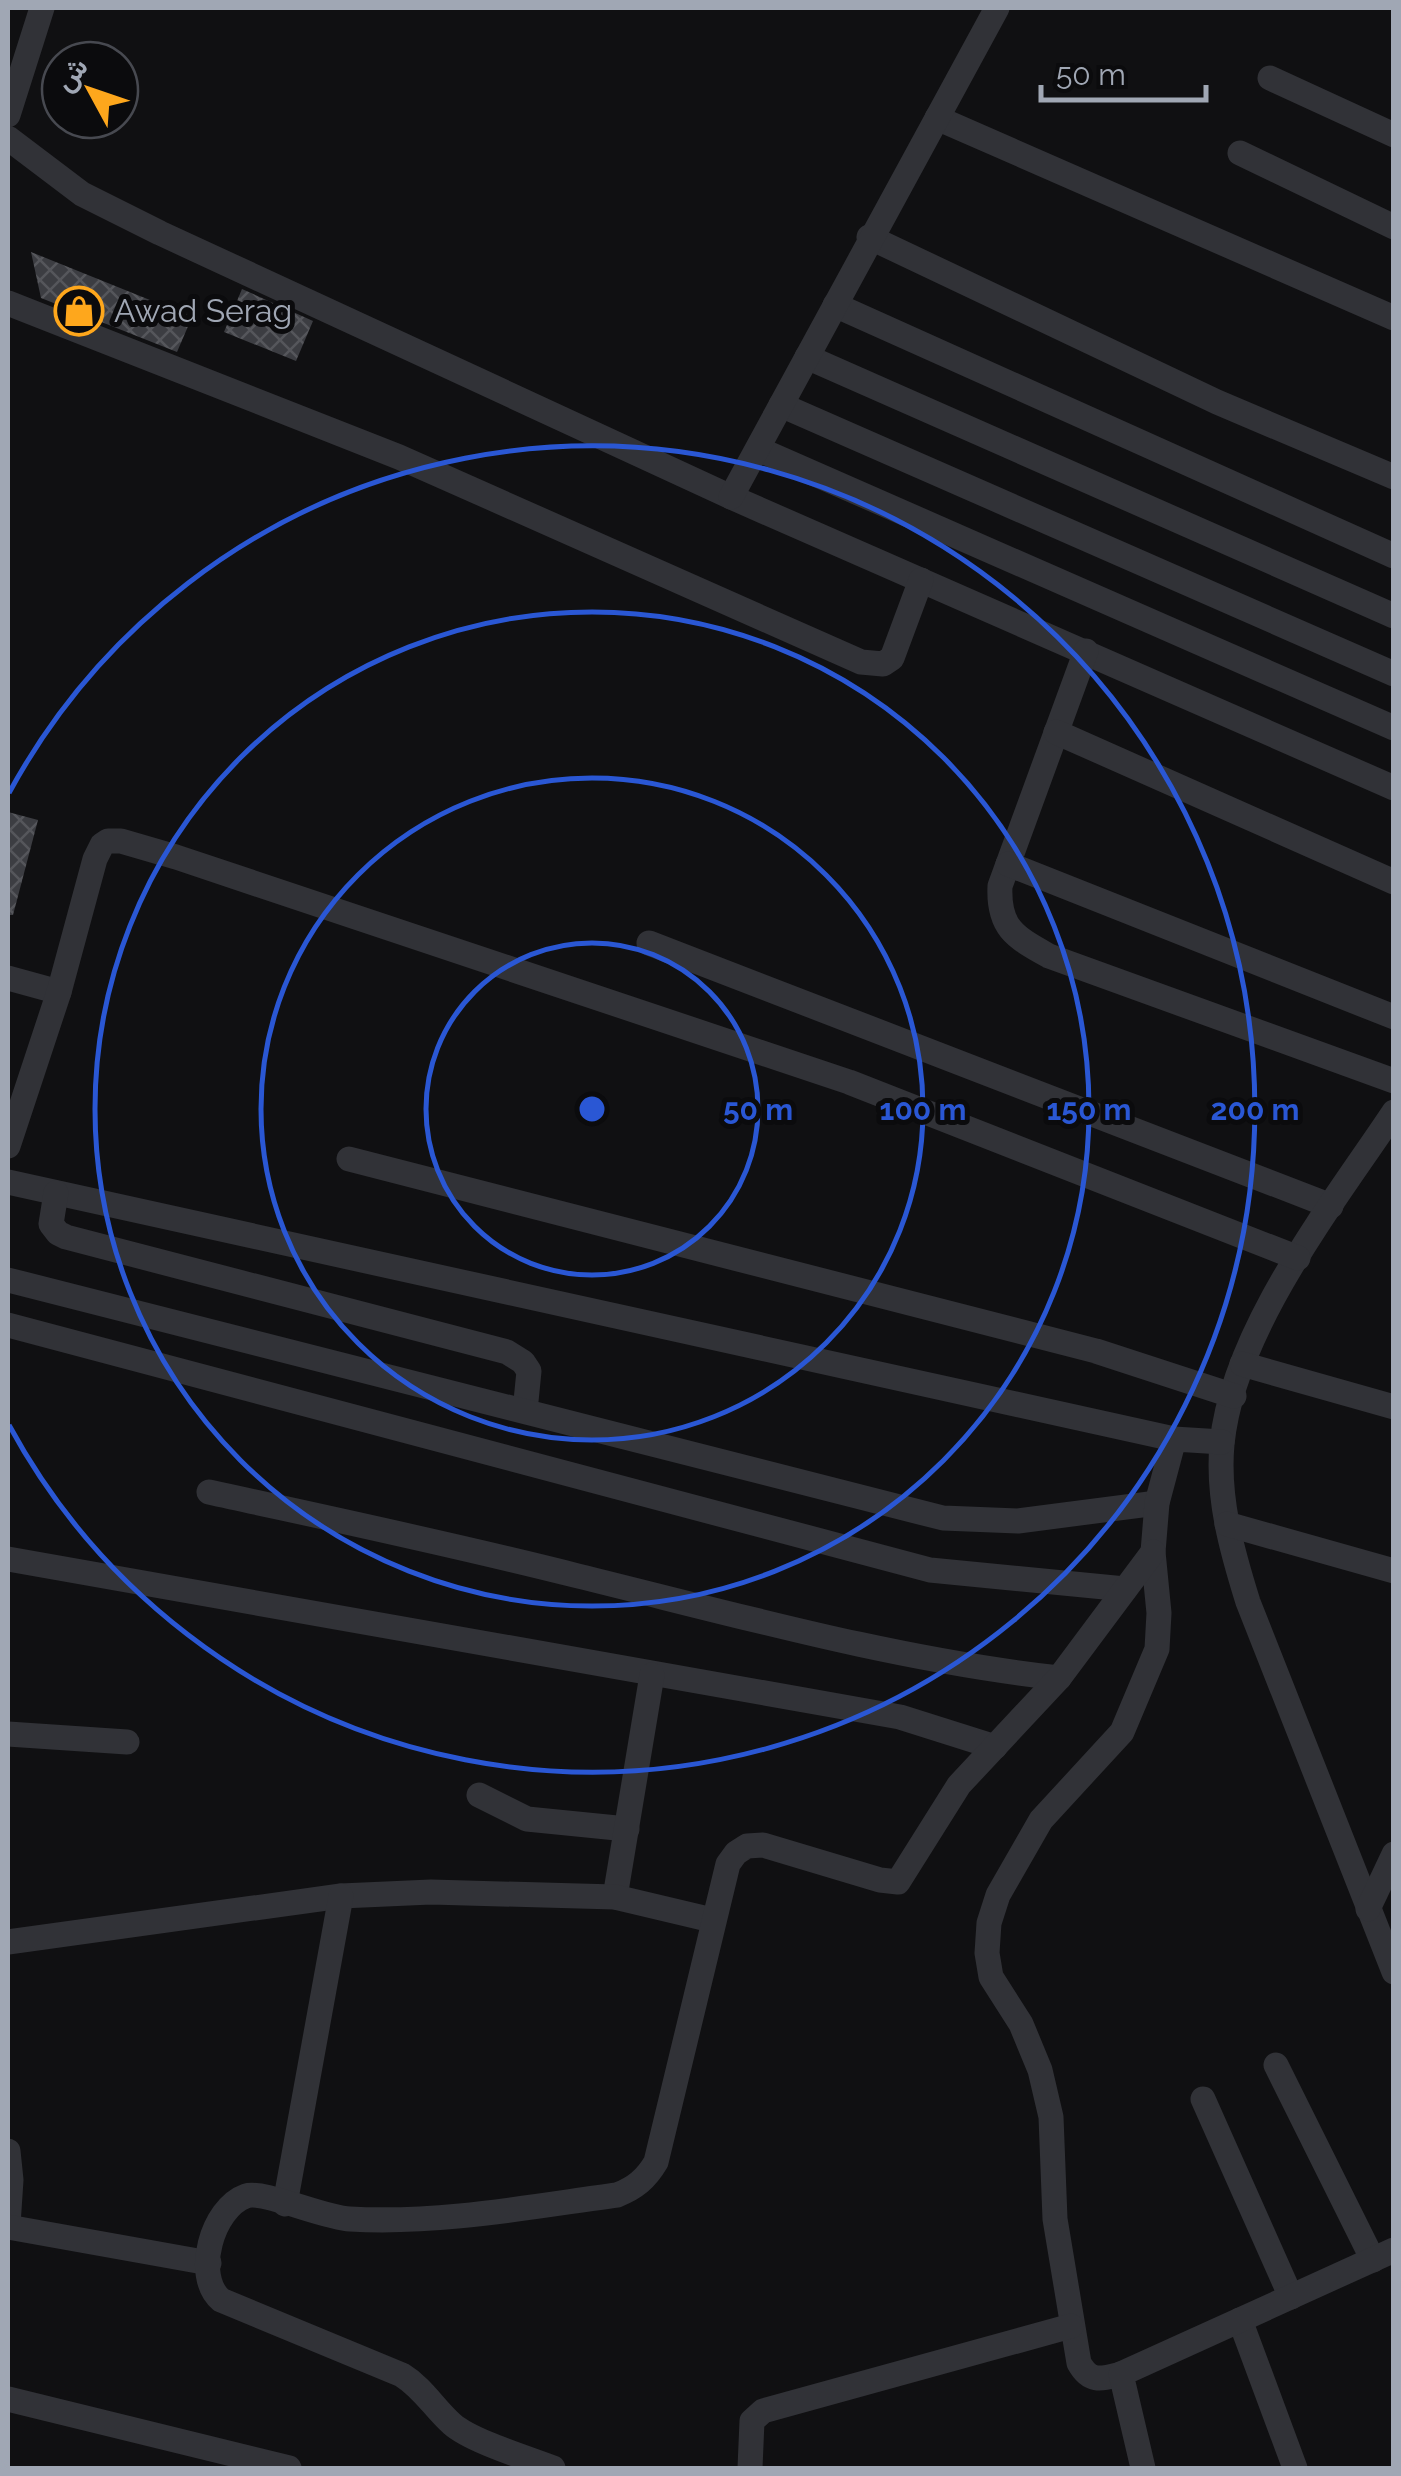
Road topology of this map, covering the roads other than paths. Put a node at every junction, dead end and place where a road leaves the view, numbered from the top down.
1 (42, 8) edge
2 (997, 8) edge
3 (1270, 78) dead end
4 (8, 115) edge
5 (937, 118) junction
6 (1394, 135) edge
7 (8, 138) edge
8 (1240, 153) dead end
9 (1394, 227) edge
10 (870, 238) junction
11 (8, 303) edge
12 (835, 305) junction
13 (1394, 318) edge
14 (807, 357) junction
15 (781, 405) junction
16 (758, 448) junction
17 (1394, 478) edge
18 (731, 497) junction
19 (1394, 556) edge
20 (922, 580) junction
21 (1394, 616) edge
22 (1086, 651) junction
23 (1394, 674) edge
24 (1394, 728) edge
25 (1056, 732) junction
26 (1394, 788) edge
27 (1008, 864) junction
28 (1394, 882) edge
29 (649, 943) dead end
30 (8, 978) edge
31 (59, 992) junction
32 (1394, 1017) edge
33 (1394, 1081) edge
34 (1394, 1112) edge
35 (8, 1146) edge
36 (349, 1158) dead end
37 (8, 1182) edge
38 (56, 1193) junction
39 (1331, 1206) junction
40 (1298, 1258) junction
41 (8, 1280) edge
42 (8, 1325) edge
43 (1242, 1364) junction
44 (1234, 1396) junction
45 (1394, 1407) edge
46 (524, 1411) junction
47 (1174, 1439) junction
48 (1222, 1442) junction
49 (209, 1492) dead end
50 (1157, 1502) junction
51 (1228, 1524) junction
52 (1153, 1552) junction
53 (8, 1559) edge
54 (1394, 1571) edge
55 (1125, 1590) junction
56 (652, 1675) junction
57 (1059, 1678) junction
58 (8, 1734) edge
59 (127, 1742) dead end
60 (995, 1747) junction
61 (480, 1795) dead end
62 (627, 1829) junction
63 (1394, 1854) edge
64 (340, 1896) junction
65 (615, 1897) junction
66 (1368, 1909) junction
67 (712, 1920) junction
68 (8, 1942) edge
69 (1394, 1972) edge
70 (1276, 2065) dead end
71 (1203, 2099) dead end
72 (8, 2151) edge
73 (285, 2204) junction
74 (8, 2226) edge
75 (1383, 2255) edge
76 (209, 2263) junction
77 (1291, 2297) junction
78 (1240, 2320) junction
79 (1071, 2326) junction
80 (1121, 2374) junction
81 (8, 2399) edge
82 (289, 2468) edge
83 (553, 2468) edge
84 (750, 2468) edge
85 (1143, 2468) edge
86 (1294, 2468) edge

1 - 4 street
2 - 5 street
3 - 6 street
5 - 10 street
5 - 13 street
7 - 18 street
8 - 9 street
10 - 12 street
10 - 17 street
11 - 20 street
12 - 14 street
12 - 19 street
14 - 15 street
14 - 21 street
15 - 16 street
15 - 23 street
16 - 18 street
16 - 24 street
18 - 20 street
20 - 22 street
22 - 25 street
22 - 26 street
25 - 27 street
25 - 28 street
27 - 32 street
27 - 33 street
29 - 39 street
30 - 31 street
31 - 35 street
31 - 40 street
34 - 39 street
36 - 44 street
37 - 38 street
38 - 46 street
38 - 47 street
39 - 40 street
40 - 43 street
41 - 46 street
42 - 55 street
43 - 44 street
43 - 45 street
44 - 48 street
46 - 50 street
47 - 48 street
47 - 50 street
48 - 51 street
49 - 57 street
50 - 52 street
51 - 54 street
51 - 66 street
52 - 55 street
52 - 79 street
53 - 56 street
55 - 57 street
56 - 60 street
56 - 62 street
57 - 60 street
58 - 59 street
60 - 67 street
61 - 62 street
62 - 65 street
63 - 66 street
64 - 65 street
64 - 68 street
64 - 73 street
65 - 67 street
66 - 69 street
67 - 73 street
70 - 75 street
71 - 77 street
72 - 74 street
73 - 76 street
74 - 76 street
75 - 77 street
76 - 83 street
77 - 78 street
78 - 80 street
78 - 86 street
79 - 80 street
79 - 84 street
80 - 85 street
81 - 82 street

